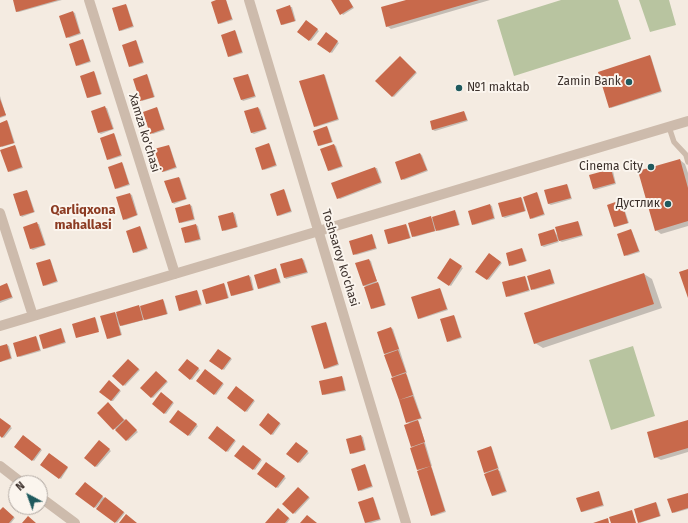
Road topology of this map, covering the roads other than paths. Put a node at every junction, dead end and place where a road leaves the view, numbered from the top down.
1 (89, 0) edge
2 (249, 0) edge
3 (688, 121) edge
4 (669, 127) junction
5 (688, 162) edge
6 (0, 212) edge
7 (318, 230) junction
8 (175, 274) junction
9 (33, 316) junction
10 (0, 326) edge
11 (3, 469) edge
12 (11, 475) edge
13 (0, 480) edge
14 (48, 503) edge
15 (75, 523) edge
16 (406, 523) edge

1 - 8 street, Xamza ko'chasi
2 - 7 street, Toshsaroy ko'chasi
3 - 4 street
4 - 5 lane
4 - 7 street
6 - 9 street
7 - 8 street
7 - 16 street, Toshsaroy ko'chasi
8 - 9 street
9 - 10 street
11 - 12 street
11 - 13 street
14 - 15 street

